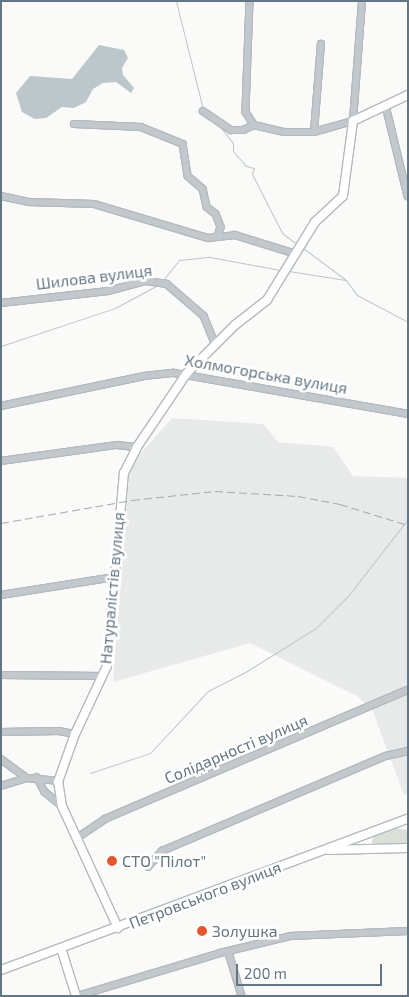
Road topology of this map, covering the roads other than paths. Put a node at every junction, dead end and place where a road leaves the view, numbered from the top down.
1 (250, 1) edge
2 (362, 1) edge
3 (321, 44) dead end
4 (408, 95) edge
5 (386, 106) junction
6 (203, 111) dead end
7 (353, 121) junction
8 (74, 124) dead end
9 (254, 125) junction
10 (314, 132) junction
11 (1, 196) edge
12 (408, 196) edge
13 (218, 237) junction
14 (296, 254) junction
15 (1, 303) edge
16 (216, 346) junction
17 (187, 373) junction
18 (1, 406) edge
19 (408, 414) edge
20 (137, 447) junction
21 (1, 461) edge
22 (115, 576) junction
23 (1, 595) edge
24 (1, 675) edge
25 (103, 676) junction
26 (408, 690) edge
27 (1, 732) edge
28 (75, 734) junction
29 (408, 751) edge
30 (1, 759) edge
31 (37, 777) junction
32 (27, 778) junction
33 (60, 781) junction
34 (1, 786) edge
35 (62, 806) junction
36 (408, 819) edge
37 (77, 838) junction
38 (408, 848) edge
39 (322, 850) junction
40 (148, 867) dead end
41 (118, 928) junction
42 (408, 931) edge
43 (61, 948) junction
44 (229, 953) junction
45 (1, 970) edge
46 (77, 996) edge
47 (242, 996) edge

1 - 9 street
2 - 7 street
3 - 10 street
4 - 5 street
5 - 7 street
5 - 12 street
6 - 9 street
7 - 10 street
7 - 14 street, Натуралістів вулиця
8 - 13 street
9 - 10 street
11 - 13 street
13 - 14 street
14 - 16 street, Натуралістів вулиця
15 - 16 street, Шилова вулиця
16 - 17 street, Натуралістів вулиця
17 - 18 street, Холмогорська вулиця
17 - 19 street, Холмогорська вулиця
17 - 20 street, Натуралістів вулиця
20 - 21 street
20 - 22 street, Натуралістів вулиця
22 - 23 street
22 - 25 street, Натуралістів вулиця
24 - 25 street
25 - 28 street, Натуралістів вулиця
26 - 37 street, Солідарності вулиця
27 - 28 street
28 - 33 street, Натуралістів вулиця
29 - 40 street
30 - 32 street
31 - 32 street
31 - 33 street
31 - 35 street
32 - 34 street
33 - 35 street, Натуралістів вулиця
35 - 37 street, Натуралістів вулиця
36 - 39 street, Петровського вулиця
37 - 41 street, Натуралістів вулиця
38 - 39 street
39 - 41 street, Петровського вулиця
41 - 43 street, Петровського вулиця
42 - 44 street
43 - 45 street, Петровського вулиця
43 - 46 street
44 - 46 street
44 - 47 street

